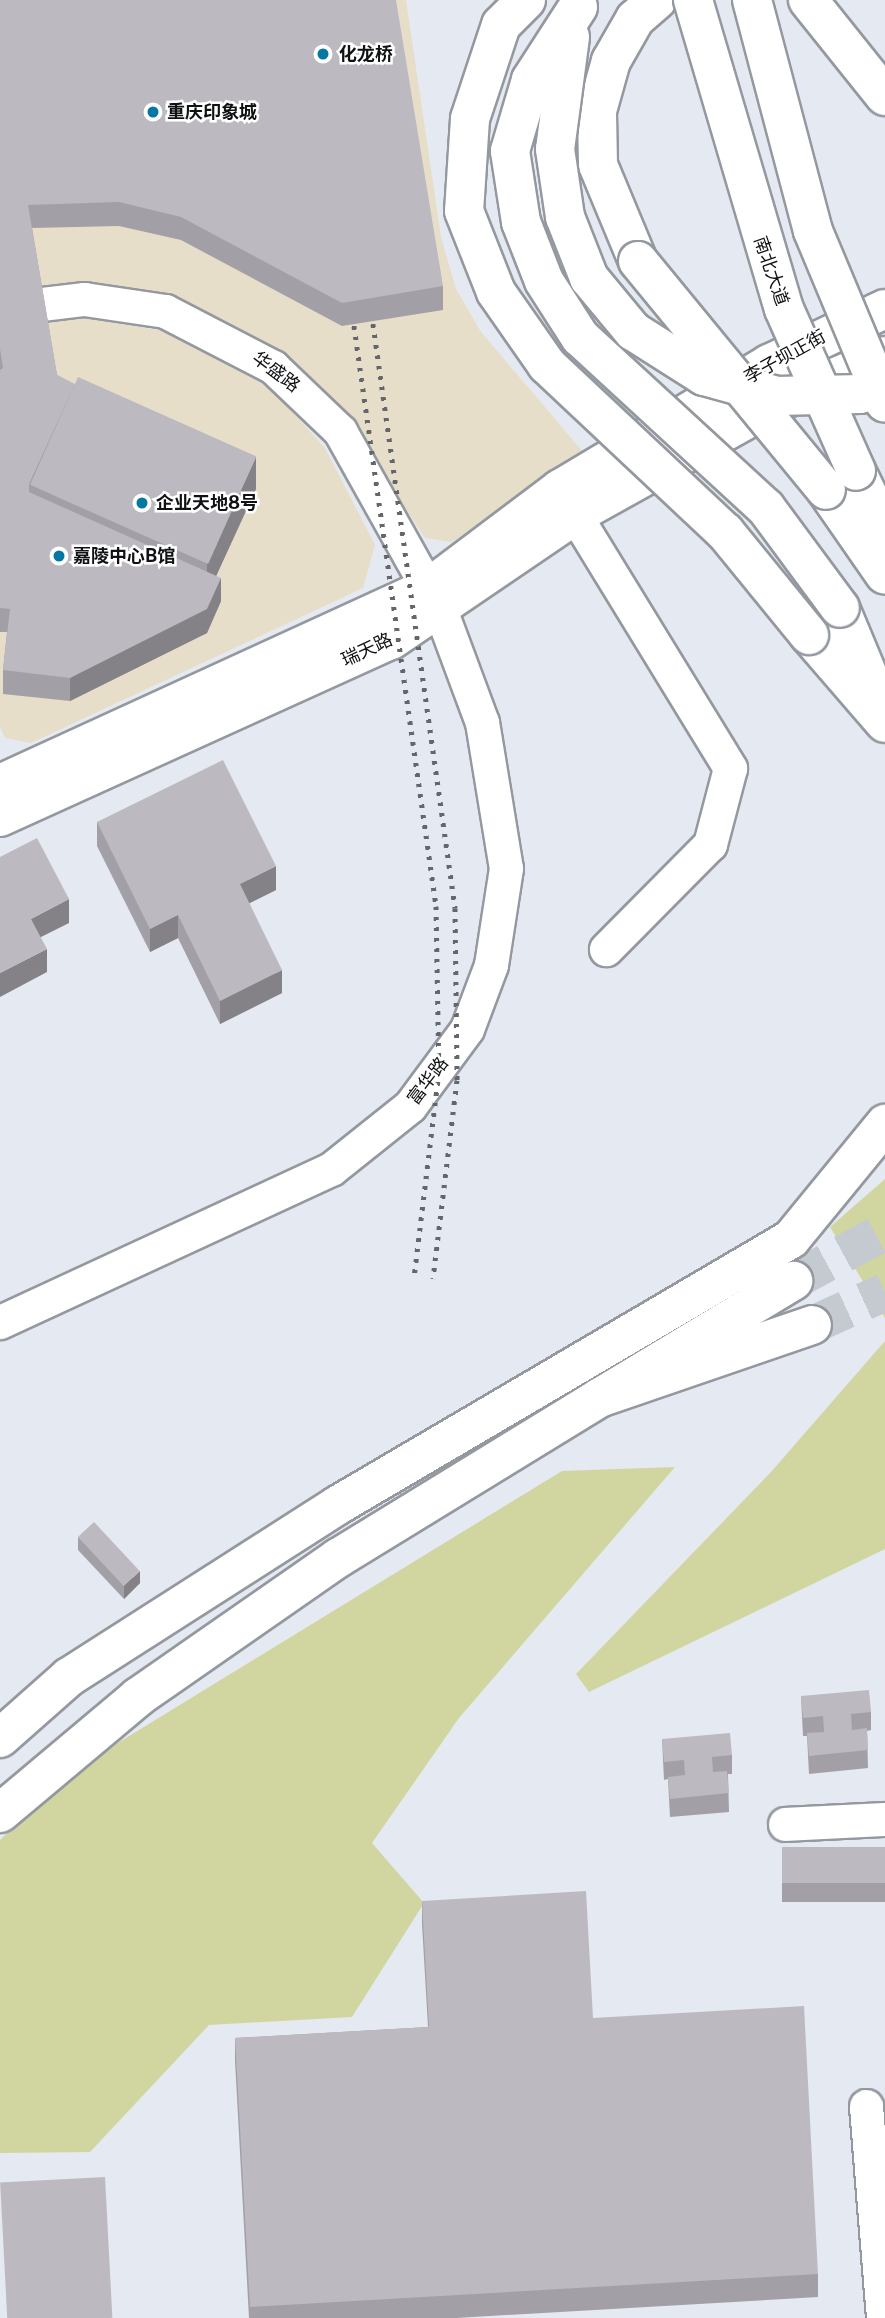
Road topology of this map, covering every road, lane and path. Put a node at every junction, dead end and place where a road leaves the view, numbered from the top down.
1 (526, 0) edge
2 (657, 0) edge
3 (693, 0) edge
4 (752, 0) edge
5 (810, 0) edge
6 (580, 4) edge
7 (885, 65) edge
8 (885, 96) edge
9 (885, 285) edge
10 (0, 309) edge
11 (885, 309) edge
12 (885, 356) edge
13 (885, 386) edge
14 (885, 403) edge
15 (699, 425) junction
16 (841, 480) junction
17 (575, 515) junction
18 (885, 530) edge
19 (885, 575) edge
20 (435, 600) junction
21 (885, 716) edge
22 (885, 723) edge
23 (0, 784) edge
24 (0, 817) edge
25 (606, 949) dead end
26 (885, 1124) edge
27 (793, 1281) tunnel mouth
28 (0, 1322) edge
29 (813, 1325) tunnel mouth
30 (599, 1398) junction
31 (0, 1738) edge
32 (0, 1813) edge
33 (885, 1819) edge
34 (785, 1824) dead end
35 (866, 2106) dead end
36 (883, 2318) edge

1 - 22 main road, bridge
2 - 16 main road, bridge
3 - 16 main road, 南北大道, bridge
4 - 14 main road, bridge
5 - 7 main road
5 - 8 main road
6 - 13 main road, bridge
6 - 21 main road, bridge
9 - 15 main road
10 - 20 street, 华盛路
11 - 15 main road, 李子坝正街
12 - 15 main road, 李子坝正街
15 - 17 main road, 瑞天路
15 - 20 main road, 瑞天路
16 - 18 main road, 南北大道
16 - 19 main road
17 - 20 main road, 瑞天路
17 - 25 street
20 - 23 main road, 瑞天路
20 - 24 main road, 瑞天路
20 - 28 street, 富华路
26 - 31 main road
27 - 30 main road
29 - 30 main road
30 - 32 main road
33 - 34 street
35 - 36 street

